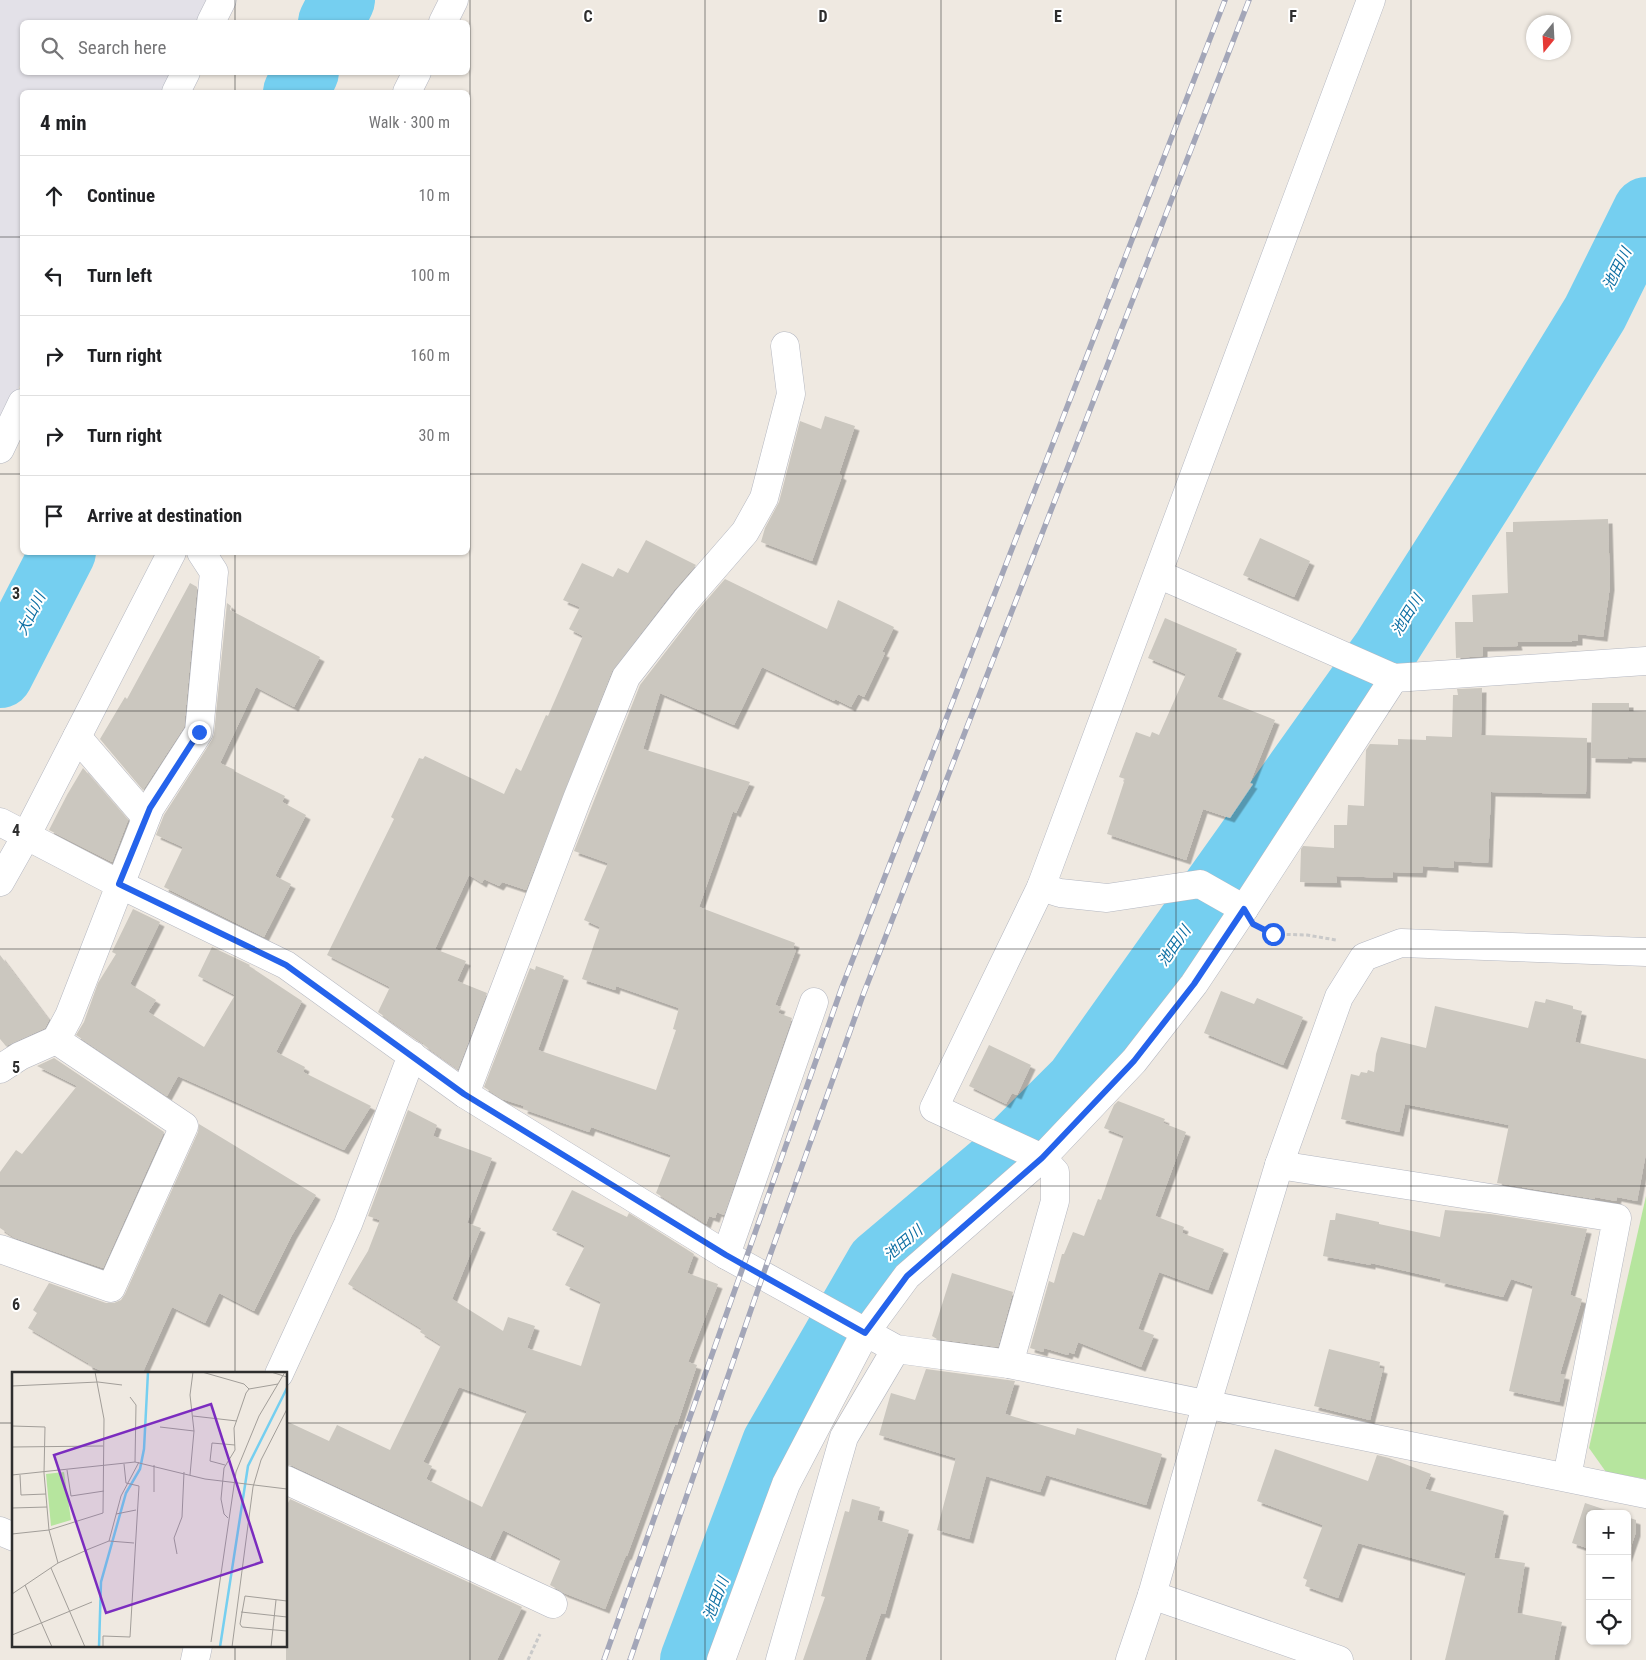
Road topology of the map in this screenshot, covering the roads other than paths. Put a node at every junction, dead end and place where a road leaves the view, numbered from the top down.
1 (222, 0) edge
2 (454, 0) edge
3 (1371, 0) edge
4 (211, 20) edge
5 (444, 20) edge
6 (184, 75) edge
7 (416, 75) edge
8 (177, 90) edge
9 (408, 90) edge
10 (785, 346) dead end
11 (20, 407) edge
12 (0, 449) edge
13 (170, 555) edge
14 (203, 555) edge
15 (1158, 574) junction
16 (1646, 661) edge
17 (1394, 678) junction
18 (77, 738) junction
19 (146, 817) junction
20 (13, 829) edge
21 (0, 882) edge
22 (119, 884) junction
23 (1041, 886) junction
24 (1244, 909) junction
25 (1646, 952) edge
26 (814, 1002) dead end
27 (56, 1040) junction
28 (412, 1055) junction
29 (0, 1069) edge
30 (464, 1094) junction
31 (1042, 1158) junction
32 (1279, 1165) junction
33 (0, 1249) edge
34 (726, 1255) junction
35 (864, 1332) junction
36 (896, 1349) junction
37 (1009, 1364) junction
38 (280, 1372) edge
39 (1207, 1403) junction
40 (1567, 1477) junction
41 (288, 1481) edge
42 (1646, 1494) edge
43 (0, 1531) edge
44 (12, 1536) edge
45 (1152, 1595) junction
46 (553, 1604) dead end
47 (721, 1660) edge
48 (780, 1660) edge
49 (1130, 1660) edge
50 (1339, 1660) edge

1 - 4 street
2 - 5 street
3 - 15 street
6 - 8 street
7 - 9 street
10 - 30 street
11 - 12 street
13 - 18 street
14 - 19 street
15 - 17 street
15 - 23 street
16 - 17 street
17 - 24 street
18 - 19 street
18 - 20 street
19 - 22 street
20 - 21 street
20 - 22 street
22 - 27 street
22 - 28 street
23 - 24 street
23 - 31 street
24 - 31 street
25 - 32 street
26 - 34 street
27 - 29 street
27 - 33 street
28 - 30 street
28 - 38 street
30 - 34 street
31 - 35 street
31 - 37 street
32 - 39 street
32 - 40 street
34 - 35 street
35 - 36 street
35 - 47 street
36 - 37 street
36 - 48 street
37 - 39 street
39 - 40 street
39 - 45 street
40 - 42 street
41 - 46 street
43 - 44 street
45 - 49 street
45 - 50 street

